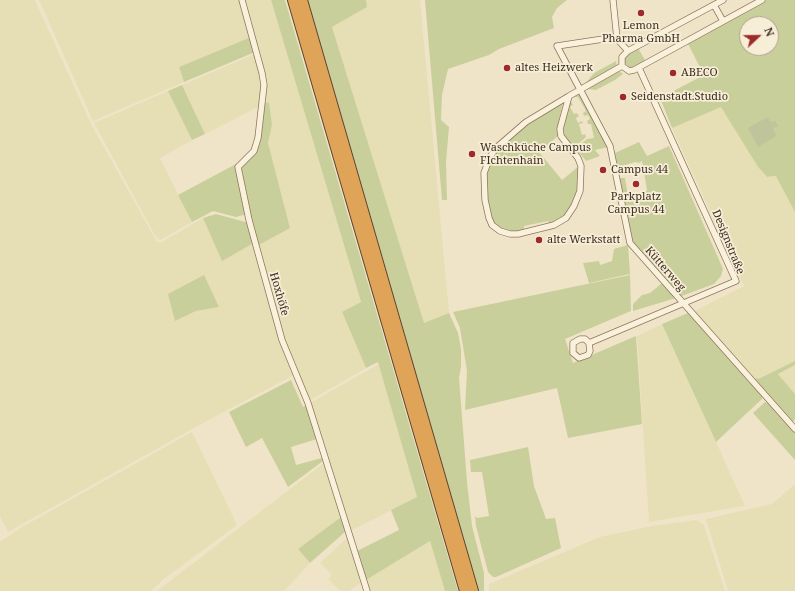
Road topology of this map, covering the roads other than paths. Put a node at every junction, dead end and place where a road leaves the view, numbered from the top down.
1 (242, 0) edge
2 (293, 0) edge
3 (302, 0) edge
4 (613, 0) edge
5 (723, 0) edge
6 (761, 1) edge
7 (714, 5) junction
8 (723, 21) junction
9 (617, 39) junction
10 (628, 52) junction
11 (622, 66) junction
12 (639, 68) junction
13 (580, 90) junction
14 (568, 96) junction
15 (681, 302) junction
16 (589, 343) dead end
17 (795, 429) edge
18 (368, 591) edge
19 (465, 591) edge
20 (473, 591) edge

1 - 18 street, Hoxhöfe
2 - 19 highway
3 - 20 highway
4 - 9 street
5 - 7 street
6 - 8 street
7 - 8 street
7 - 10 street
8 - 12 street
9 - 10 street
9 - 13 street, Kütterweg
10 - 11 street
11 - 12 street
11 - 13 street
12 - 15 street, Designstraße
13 - 14 street
13 - 15 street, Kütterweg
14 - 14 street
15 - 16 street, Designstraße
15 - 17 street, Kütterweg

